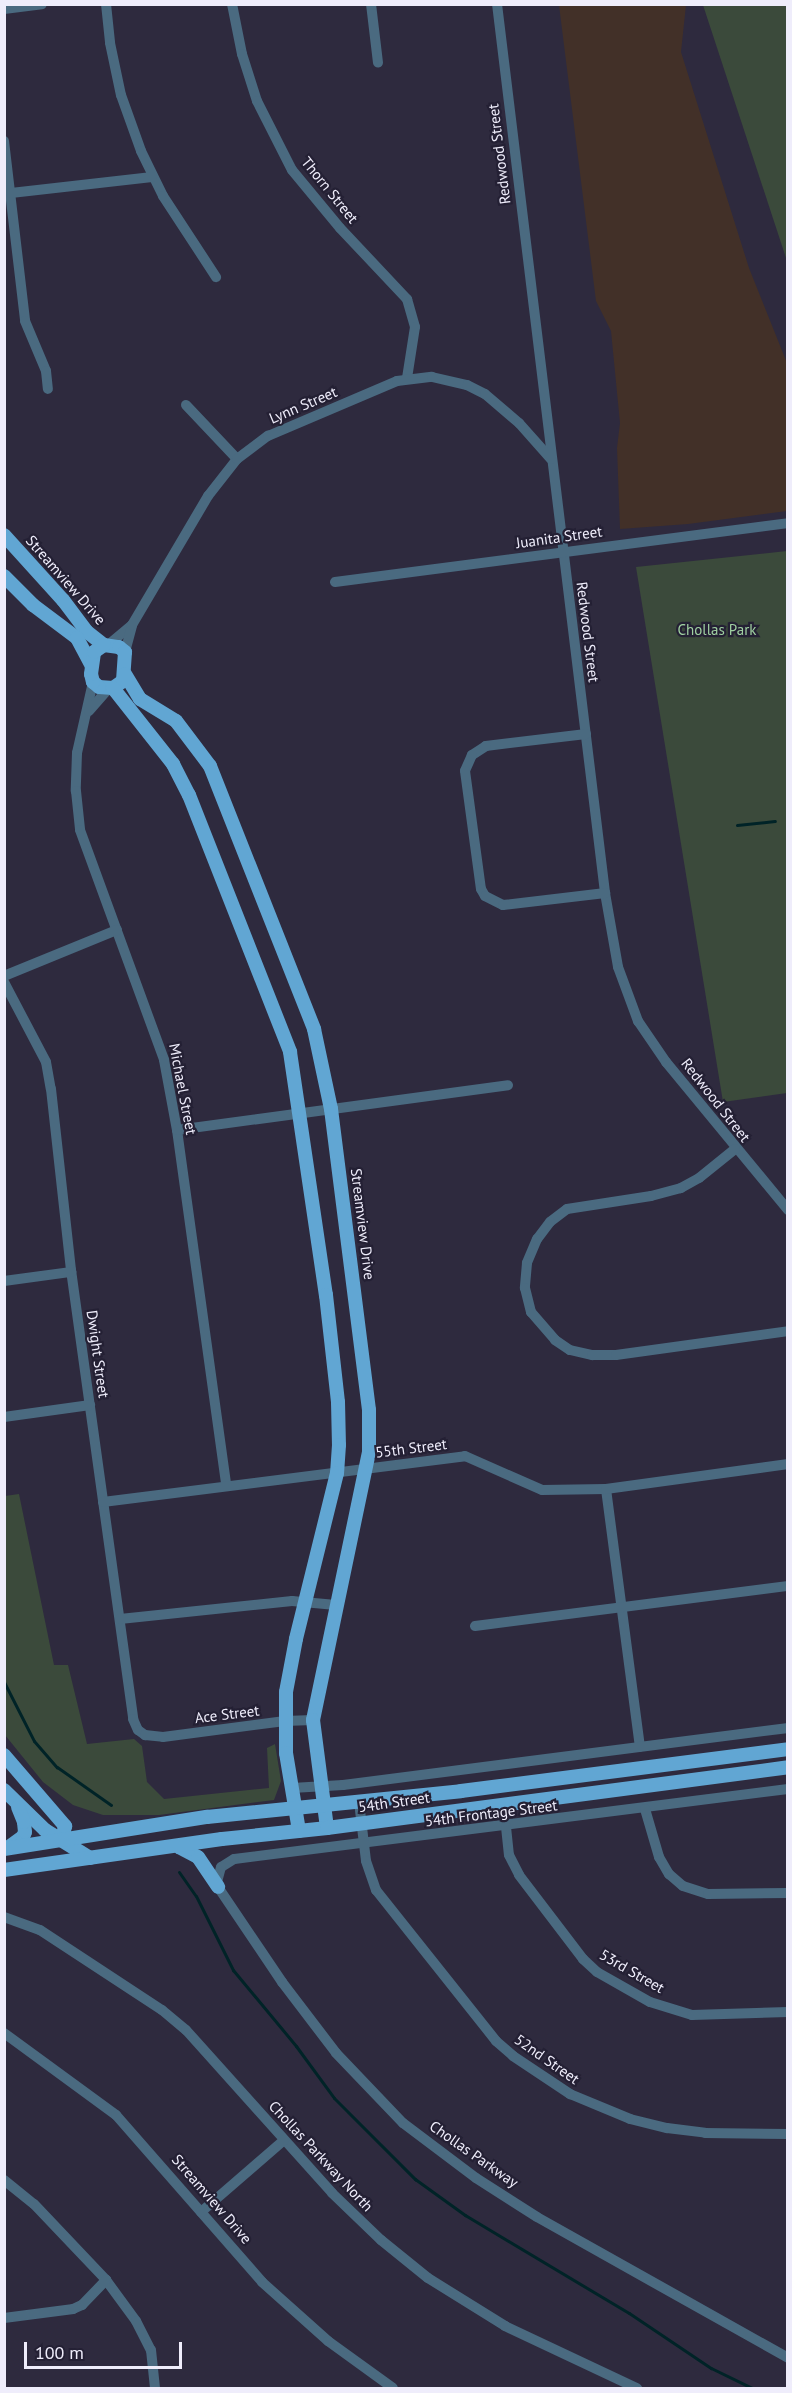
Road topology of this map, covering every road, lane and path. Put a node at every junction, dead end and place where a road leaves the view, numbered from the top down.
1 (42, 4) edge
2 (106, 4) edge
3 (232, 4) edge
4 (371, 4) edge
5 (497, 4) edge
6 (4, 9) edge
7 (378, 63) dead end
8 (4, 141) edge
9 (152, 177) junction
10 (11, 193) junction
11 (216, 277) dead end
12 (407, 378) junction
13 (48, 389) dead end
14 (186, 405) dead end
15 (237, 459) junction
16 (551, 459) junction
17 (788, 523) edge
18 (4, 535) edge
19 (562, 552) junction
20 (4, 576) edge
21 (335, 582) dead end
22 (132, 625) junction
23 (106, 645) junction
24 (124, 652) junction
25 (91, 664) junction
26 (125, 674) junction
27 (93, 682) junction
28 (111, 688) junction
29 (88, 711) junction
30 (586, 734) junction
31 (605, 893) junction
32 (117, 930) junction
33 (4, 976) edge
34 (4, 982) edge
35 (508, 1084) dead end
36 (331, 1109) junction
37 (300, 1113) junction
38 (177, 1130) junction
39 (735, 1149) junction
40 (788, 1210) edge
41 (71, 1272) junction
42 (4, 1281) edge
43 (788, 1331) edge
44 (90, 1405) junction
45 (4, 1418) edge
46 (788, 1464) edge
47 (368, 1468) junction
48 (337, 1473) junction
49 (226, 1485) junction
50 (606, 1489) junction
51 (103, 1502) junction
52 (788, 1586) edge
53 (306, 1601) junction
54 (336, 1605) junction
55 (622, 1607) junction
56 (120, 1619) junction
57 (475, 1626) dead end
58 (313, 1720) junction
59 (285, 1721) junction
60 (788, 1728) edge
61 (145, 1735) joint
62 (640, 1747) junction
63 (788, 1749) edge
64 (4, 1755) edge
65 (788, 1767) edge
66 (320, 1785) junction
67 (292, 1788) junction
68 (788, 1789) edge
69 (9, 1795) edge
70 (359, 1802) junction
71 (323, 1806) junction
72 (295, 1809) junction
73 (645, 1809) junction
74 (362, 1823) junction
75 (506, 1827) junction
76 (327, 1828) junction
77 (299, 1831) junction
78 (62, 1840) junction
79 (363, 1842) junction
80 (179, 1846) junction
81 (6, 1848) edge
82 (90, 1858) junction
83 (4, 1870) edge
84 (218, 1887) junction
85 (788, 1893) edge
86 (4, 1917) edge
87 (788, 2012) edge
88 (4, 2033) edge
89 (788, 2134) edge
90 (284, 2140) junction
91 (4, 2180) edge
92 (201, 2212) junction
93 (106, 2280) junction
94 (4, 2318) edge
95 (787, 2356) edge
96 (155, 2388) edge
97 (393, 2388) edge
98 (637, 2388) edge

1 - 6 street
2 - 9 street
3 - 12 street, Thorn Street
4 - 7 street
5 - 16 street, Redwood Street
8 - 10 street
9 - 10 street
9 - 11 street
10 - 13 street
12 - 15 street, Lynn Street
12 - 16 street, Lynn Street
14 - 15 street
15 - 22 street, Lynn Street
16 - 19 street, Redwood Street
17 - 19 street, Juanita Street
18 - 23 main road, Streamview Drive
19 - 21 street, Juanita Street
19 - 30 street, Redwood Street
20 - 25 main road, Streamview Drive
22 - 23 street, Lynn Street
22 - 24 street, Lynn Street
23 - 24 main road
23 - 25 main road
24 - 26 main road
25 - 27 main road
26 - 28 main road
26 - 36 main road, Streamview Drive
27 - 28 main road
27 - 29 street, Michael Street
28 - 29 street, Michael Street
28 - 37 main road
29 - 32 street, Michael Street
30 - 31 street, Redwood Street
30 - 31 street
31 - 39 street, Redwood Street
32 - 33 street
32 - 38 street, Michael Street
34 - 41 street, Dwight Street
35 - 36 street
36 - 37 street
36 - 47 main road, Streamview Drive
37 - 38 street
37 - 48 main road
38 - 49 street, Michael Street
39 - 40 street, Redwood Street
39 - 43 street
41 - 42 street
41 - 44 street, Dwight Street
44 - 45 street
44 - 51 street, Dwight Street
46 - 50 street, 55th Street
47 - 48 street, 55th Street
47 - 50 street, 55th Street
47 - 54 main road, Streamview Drive
48 - 49 street, 55th Street
48 - 53 main road
49 - 51 street, 55th Street
50 - 55 street
51 - 56 street, Dwight Street
52 - 55 street
53 - 54 street
53 - 56 street
53 - 59 main road
54 - 58 main road, Streamview Drive
55 - 57 street
55 - 62 street
56 - 61 street, Dwight Street
58 - 59 street, Ace Street
58 - 66 main road, Streamview Drive
59 - 61 street, Ace Street
59 - 67 main road
60 - 62 street
62 - 66 street
63 - 70 main road, 54th Street
64 - 78 main road
65 - 74 main road, 54th Street
66 - 67 street
66 - 71 main road, Streamview Drive
67 - 72 main road
68 - 73 street, 54th Frontage Street
69 - 78 main road
69 - 81 main road
70 - 71 main road, 54th Street
70 - 74 street, 52nd Street
71 - 72 main road, 54th Street
71 - 76 main road, Streamview Drive
72 - 77 main road
72 - 78 main road, 54th Street
73 - 75 street, 54th Frontage Street
73 - 85 street
74 - 76 main road, 54th Street
74 - 79 street, 52nd Street
75 - 79 street, 54th Frontage Street
75 - 87 street, 53rd Street
76 - 77 main road, 54th Street
77 - 80 main road, 54th Street
78 - 81 main road, 54th Street
78 - 82 main road
79 - 84 street, 54th Frontage Street
79 - 89 street, 52nd Street
80 - 82 main road, 54th Street
80 - 84 main road
82 - 83 main road, 54th Street
84 - 95 street, Chollas Parkway
86 - 90 street, Chollas Parkway North
88 - 92 street, Streamview Drive
90 - 92 street
90 - 98 street, Chollas Parkway North
91 - 93 street
92 - 97 street, Streamview Drive
93 - 94 street
93 - 96 street

